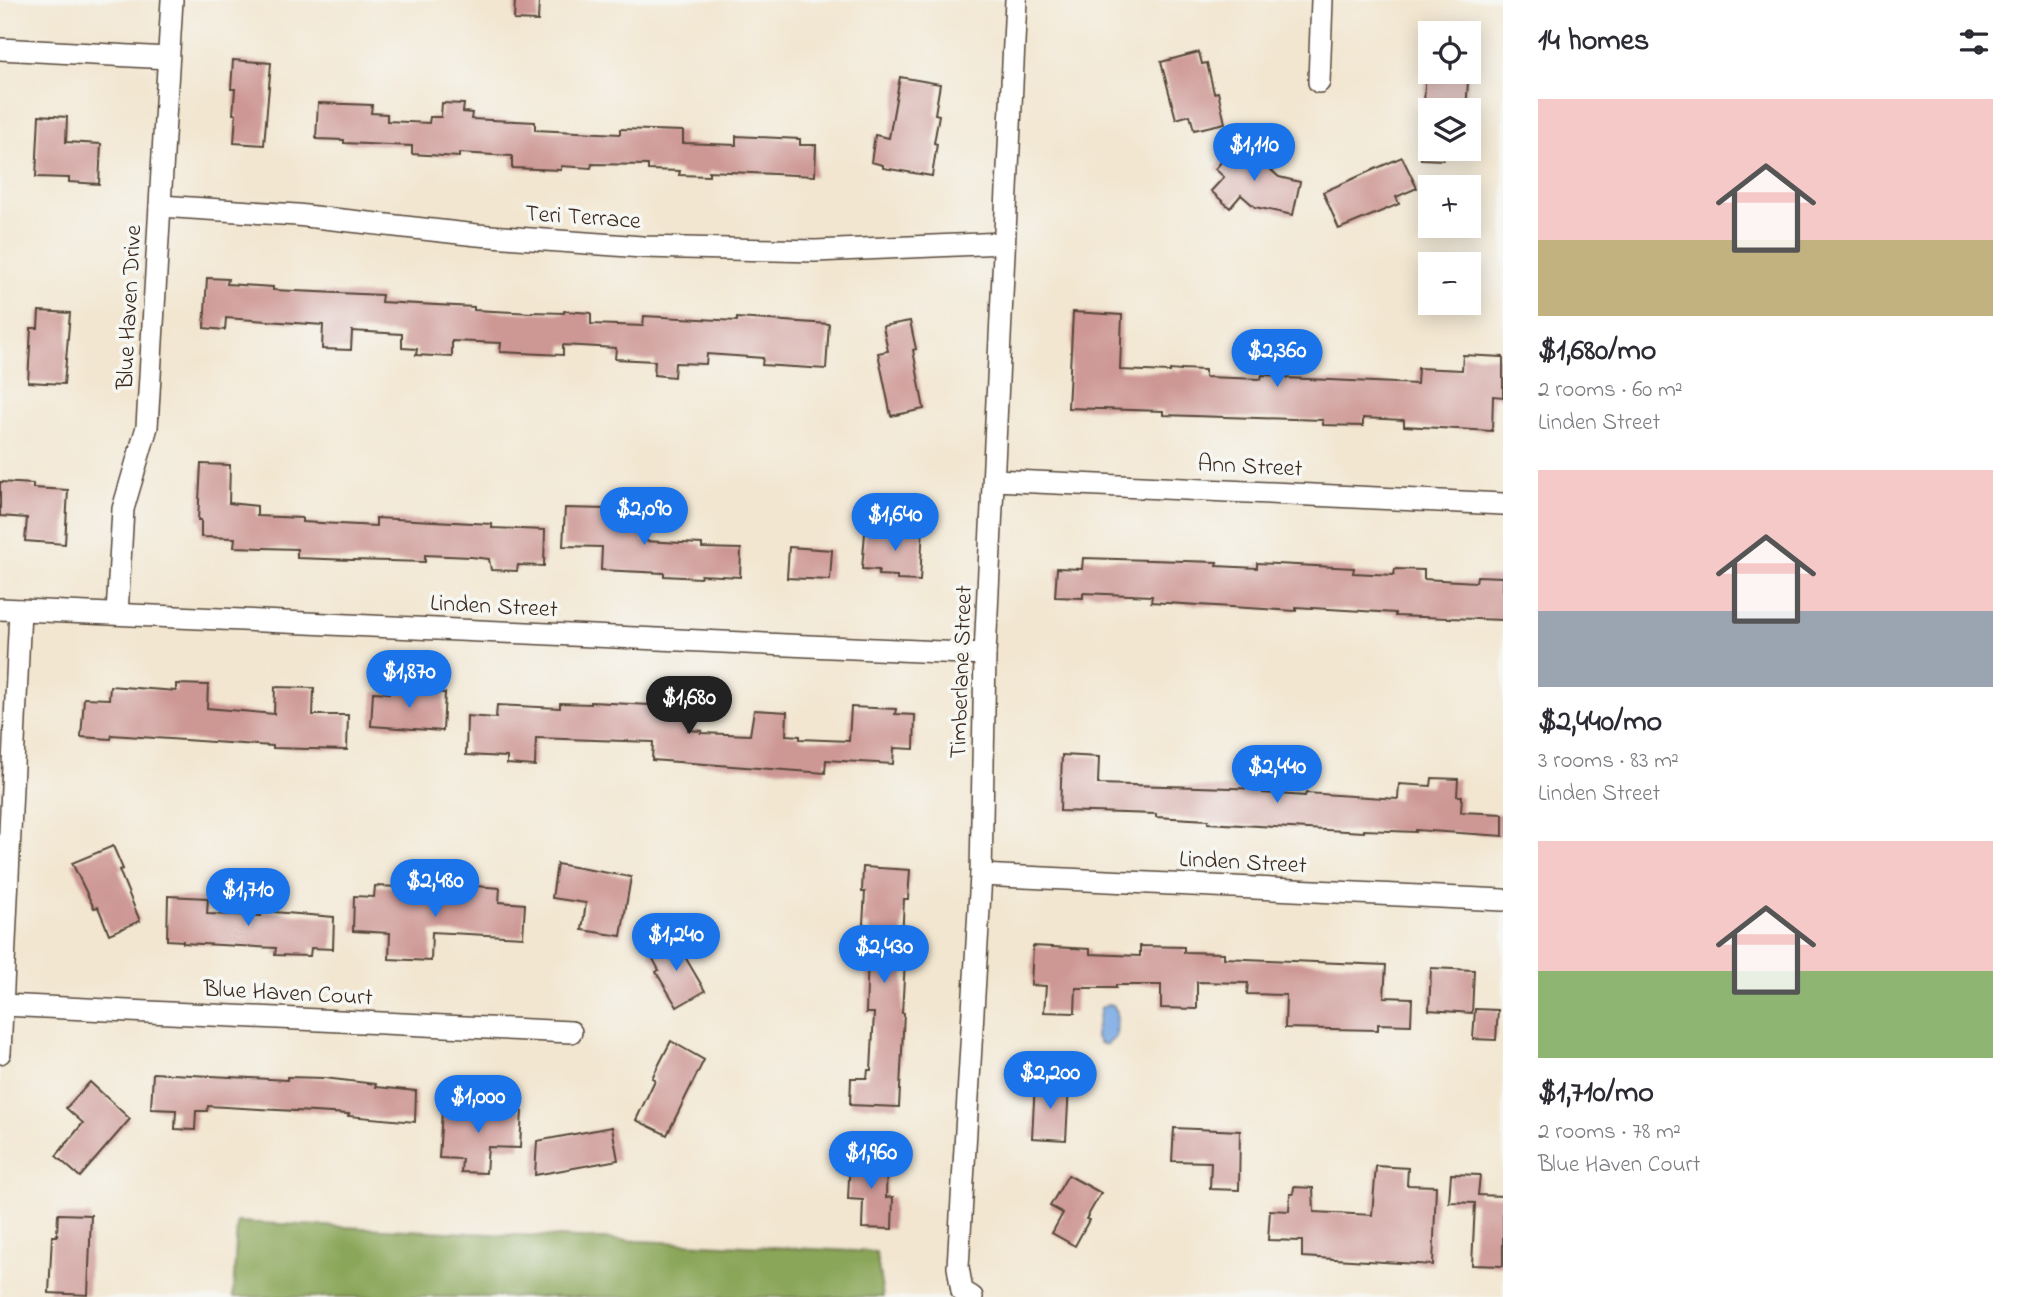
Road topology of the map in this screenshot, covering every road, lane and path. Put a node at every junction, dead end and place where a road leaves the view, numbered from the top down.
1 (172, 0) edge
2 (1016, 0) edge
3 (1322, 0) edge
4 (0, 49) edge
5 (168, 58) junction
6 (1319, 82) dead end
7 (160, 206) junction
8 (1004, 243) junction
9 (994, 480) junction
10 (1503, 503) edge
11 (10, 610) edge
12 (117, 614) junction
13 (985, 654) junction
14 (981, 875) junction
15 (1503, 900) edge
16 (3, 1004) junction
17 (571, 1032) dead end
18 (0, 1053) edge
19 (972, 1297) edge

1 - 5 street, Blue Haven Drive
2 - 8 street, Timberlane Street
3 - 6 street
4 - 5 street
5 - 7 street, Blue Haven Drive
7 - 8 street, Teri Terrace
7 - 12 street, Blue Haven Drive
8 - 9 street, Timberlane Street
9 - 10 street, Ann Street
9 - 13 street, Timberlane Street
11 - 12 street, Linden Street
11 - 16 street
12 - 13 street, Linden Street
13 - 14 street, Timberlane Street
14 - 15 street, Linden Street
14 - 19 street, Timberlane Street
16 - 17 street, Blue Haven Court
16 - 18 street

